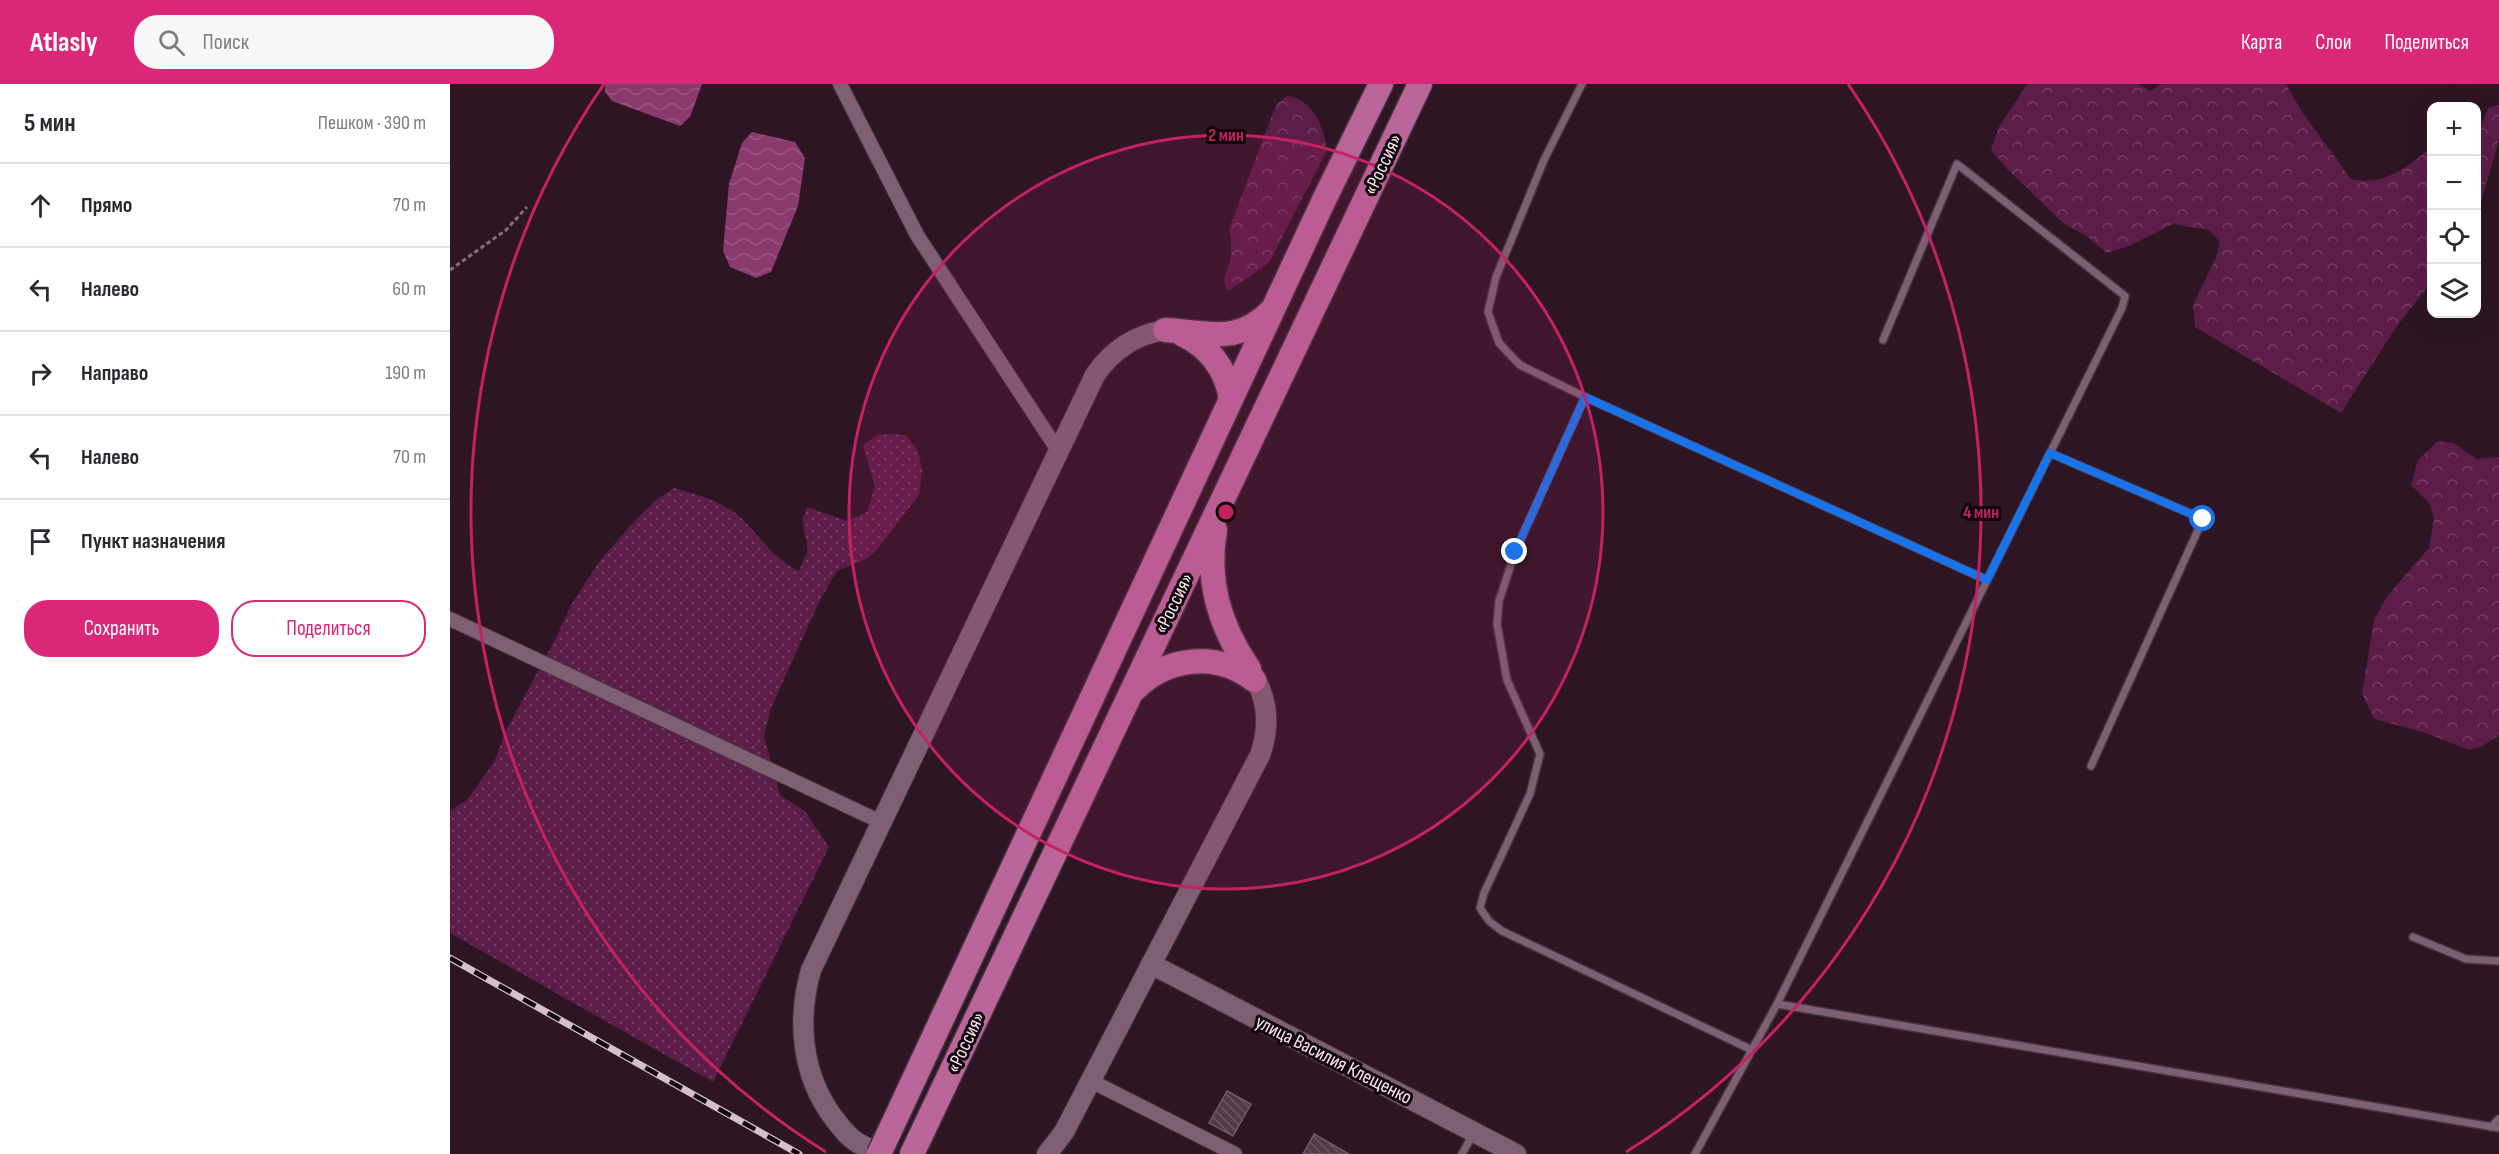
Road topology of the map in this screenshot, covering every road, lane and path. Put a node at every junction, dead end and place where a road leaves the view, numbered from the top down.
1 (840, 84) edge
2 (1381, 84) edge
3 (1420, 84) edge
4 (1582, 84) edge
5 (527, 207) dead end
6 (450, 270) edge
7 (1273, 309) junction
8 (1165, 330) junction
9 (1882, 340) dead end
10 (1585, 397) junction
11 (1231, 399) junction
12 (1059, 452) junction
13 (2050, 453) junction
14 (1221, 505) junction
15 (1987, 580) junction
16 (450, 619) edge
17 (1253, 676) junction
18 (1122, 707) junction
19 (2091, 766) dead end
20 (881, 822) junction
21 (2413, 937) dead end
22 (2499, 961) edge
23 (1151, 964) junction
24 (1777, 1004) junction
25 (1752, 1050) junction
26 (1091, 1081) junction
27 (2499, 1119) edge
28 (2495, 1128) edge
29 (1474, 1132) junction
30 (879, 1154) edge
31 (912, 1154) edge
32 (1047, 1154) edge
33 (1235, 1154) edge
34 (1462, 1154) edge
35 (1516, 1154) edge
36 (1695, 1154) edge

1 - 12 street
2 - 7 highway, «Россия»
3 - 14 highway, «Россия»
4 - 10 lane
5 - 6 path
7 - 8 highway
7 - 11 highway, «Россия»
8 - 11 highway
8 - 12 street
9 - 13 lane
10 - 15 lane
10 - 25 lane
11 - 30 highway, «Россия», bridge
12 - 20 street
13 - 15 lane
13 - 19 lane
14 - 17 highway
14 - 18 highway, «Россия»
15 - 24 lane
16 - 20 street
17 - 18 highway
17 - 23 street
18 - 31 highway, «Россия»
20 - 30 street
21 - 22 lane
23 - 26 street
23 - 29 street, улица Василия Клещенко
24 - 25 lane
24 - 28 lane
25 - 36 lane
26 - 32 street
26 - 33 street
27 - 28 lane
29 - 34 lane
29 - 35 street, улица Василия Клещенко

